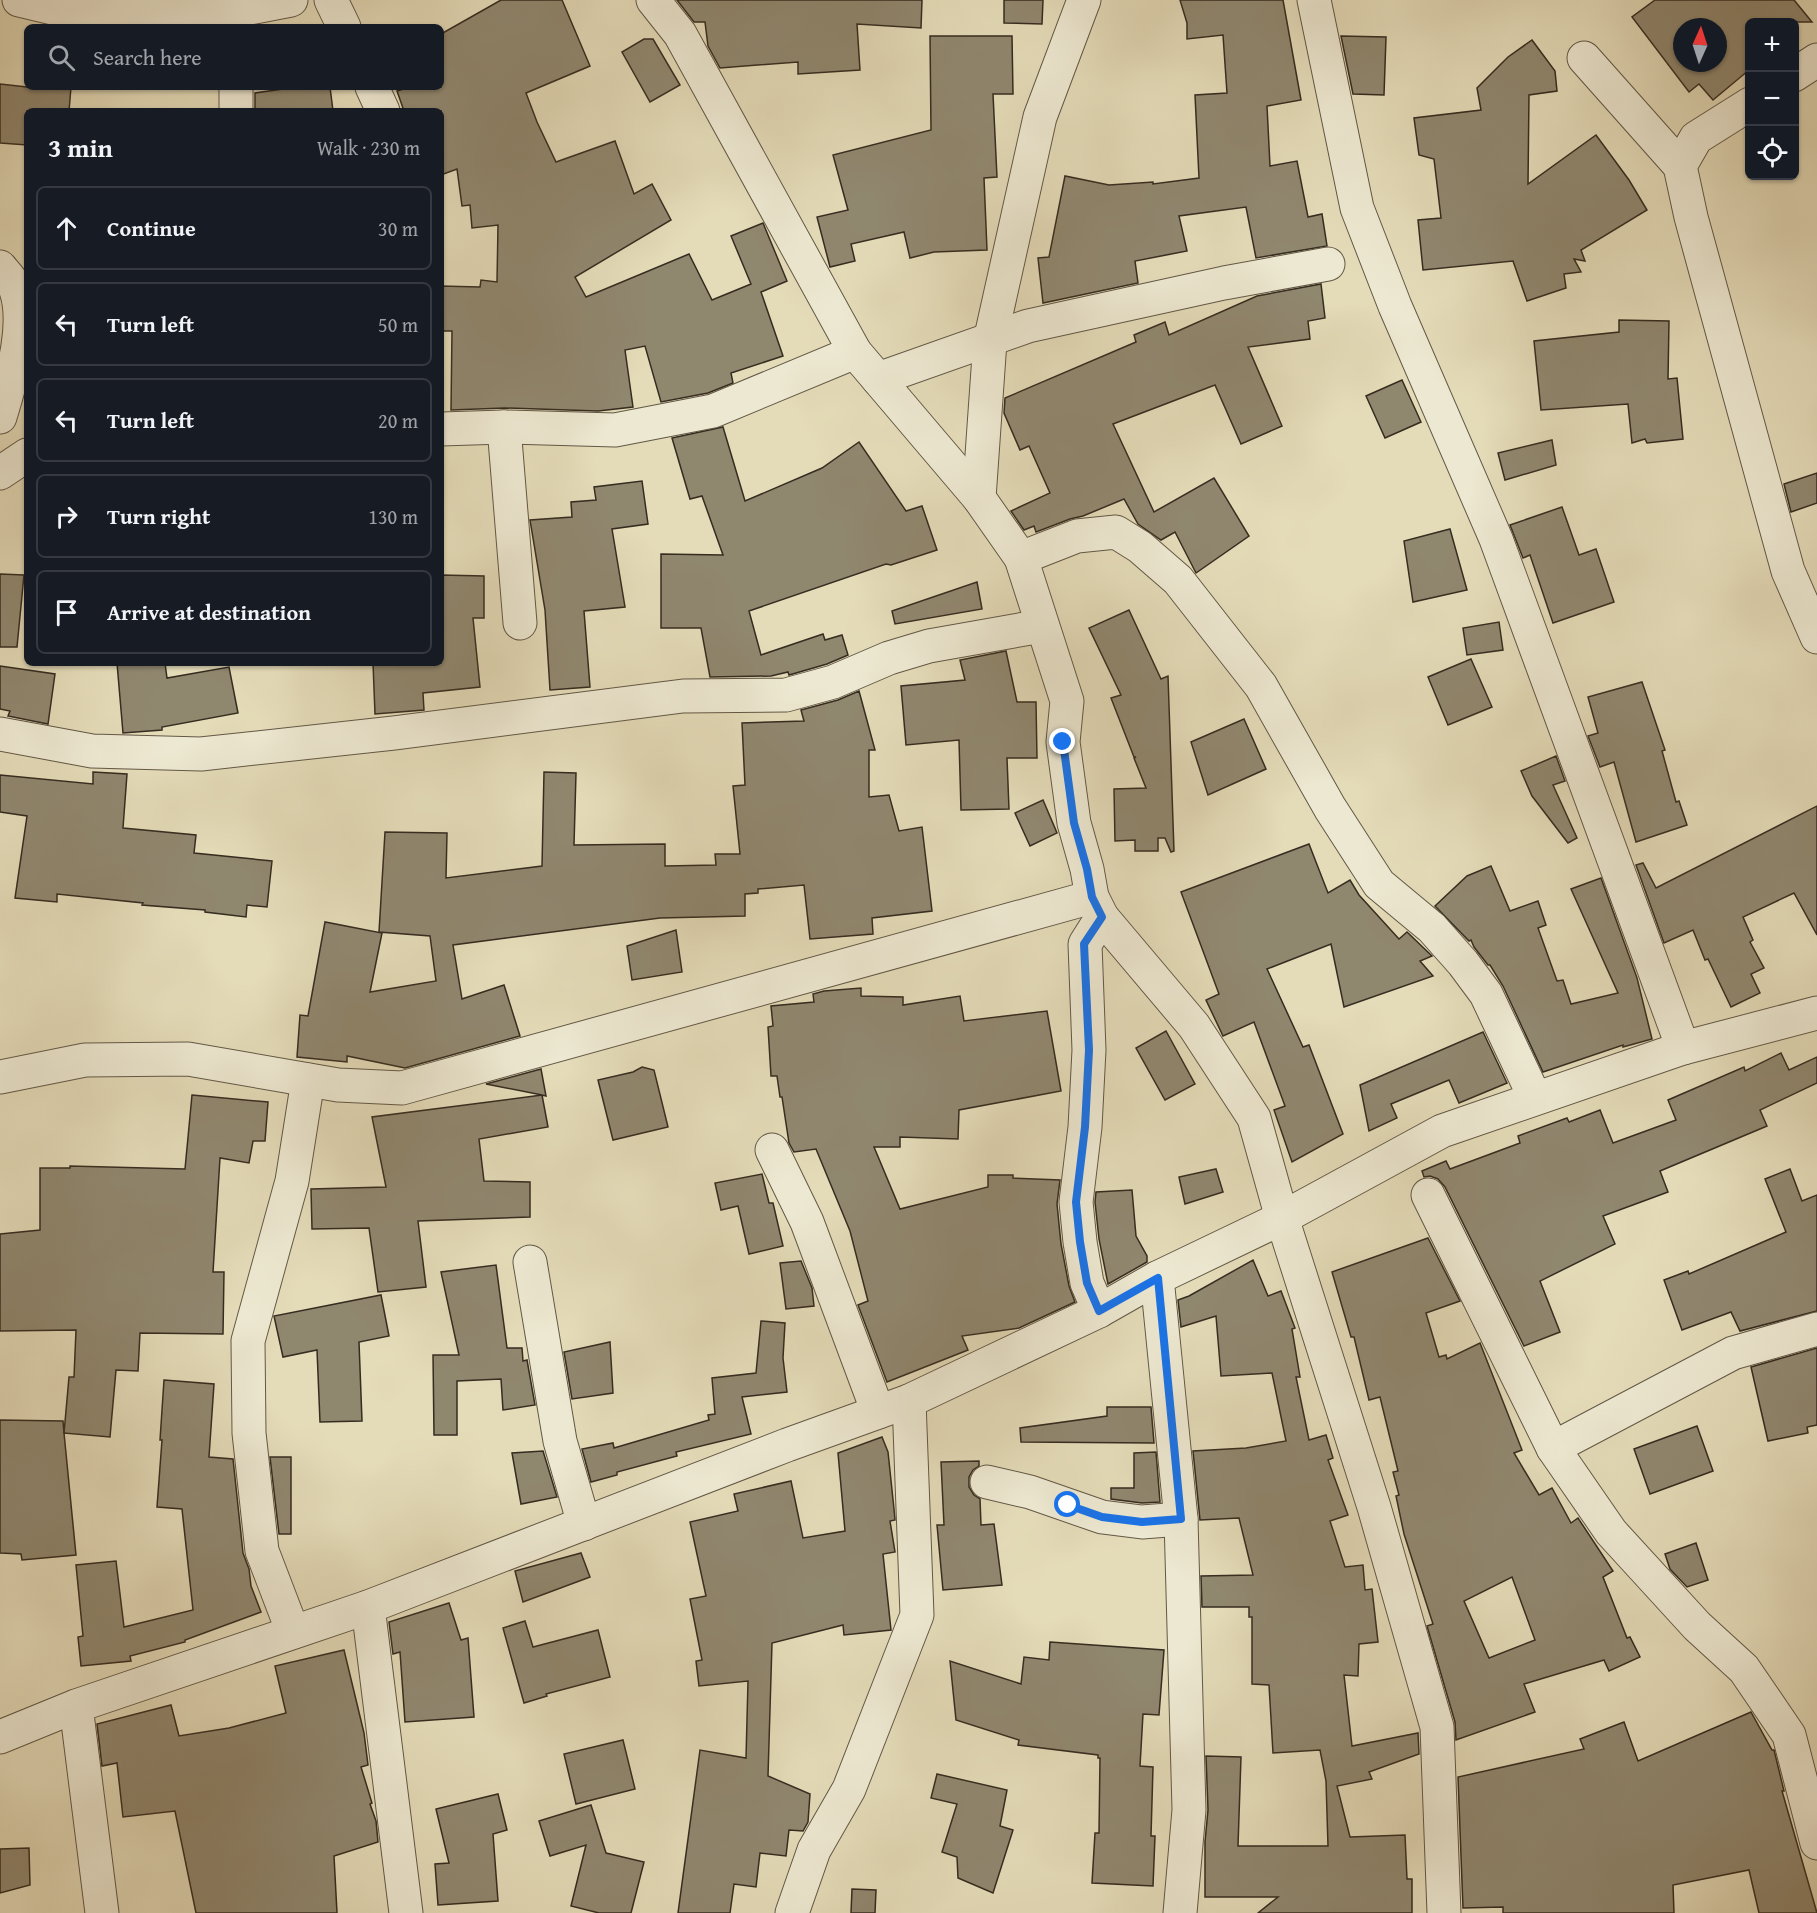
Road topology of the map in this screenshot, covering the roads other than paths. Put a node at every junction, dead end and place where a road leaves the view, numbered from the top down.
1 (20, 0) edge
2 (291, 0) edge
3 (332, 0) edge
4 (653, 0) edge
5 (1084, 0) edge
6 (1314, 0) edge
7 (234, 19) edge
8 (343, 24) edge
9 (1584, 58) dead end
10 (1817, 60) edge
11 (1799, 72) edge
12 (236, 90) edge
13 (373, 90) edge
14 (1745, 107) edge
15 (236, 108) edge
16 (382, 108) edge
17 (1680, 165) junction
18 (1328, 264) dead end
19 (0, 267) edge
20 (990, 341) junction
21 (855, 352) junction
22 (878, 379) junction
23 (0, 417) edge
24 (504, 427) junction
25 (444, 429) edge
26 (24, 457) edge
27 (0, 473) edge
28 (979, 498) junction
29 (1021, 558) junction
30 (520, 623) dead end
31 (1042, 626) junction
32 (1817, 637) edge
33 (0, 734) edge
34 (1097, 907) junction
35 (1817, 1013) edge
36 (1683, 1048) junction
37 (0, 1077) edge
38 (308, 1080) junction
39 (1535, 1098) junction
40 (772, 1149) dead end
41 (1428, 1195) dead end
42 (1282, 1218) junction
43 (530, 1262) dead end
44 (1158, 1278) junction
45 (1099, 1311) junction
46 (1817, 1329) edge
47 (909, 1401) junction
48 (878, 1412) junction
49 (1553, 1448) junction
50 (987, 1482) dead end
51 (1181, 1519) junction
52 (584, 1524) junction
53 (368, 1607) junction
54 (293, 1632) junction
55 (76, 1706) junction
56 (0, 1737) edge
57 (1817, 1843) edge
58 (102, 1913) edge
59 (406, 1913) edge
60 (792, 1913) edge
61 (1180, 1913) edge
62 (1444, 1913) edge

1 - 7 street
2 - 7 street
3 - 8 street
4 - 21 street
5 - 20 street
6 - 36 street
9 - 17 street
10 - 11 street
12 - 15 street
13 - 16 street
14 - 17 street
17 - 32 street
18 - 20 street
19 - 23 street
20 - 22 street
20 - 28 street
21 - 22 street
21 - 24 street
22 - 28 street
24 - 25 street
24 - 30 street
26 - 27 street
28 - 29 street
29 - 31 street
29 - 39 street
31 - 33 street
31 - 34 street
34 - 38 street
34 - 42 street
34 - 45 street
35 - 36 street
36 - 39 street
37 - 38 street
38 - 54 street
39 - 42 street
40 - 48 street
41 - 49 street
42 - 44 street
42 - 62 street
43 - 52 street
44 - 45 street
44 - 51 street
45 - 47 street
46 - 49 street
47 - 48 street
47 - 60 street
48 - 52 street
49 - 57 street
50 - 51 street
51 - 61 street
52 - 53 street
53 - 54 street
53 - 59 street
54 - 55 street
55 - 56 street
55 - 58 street

